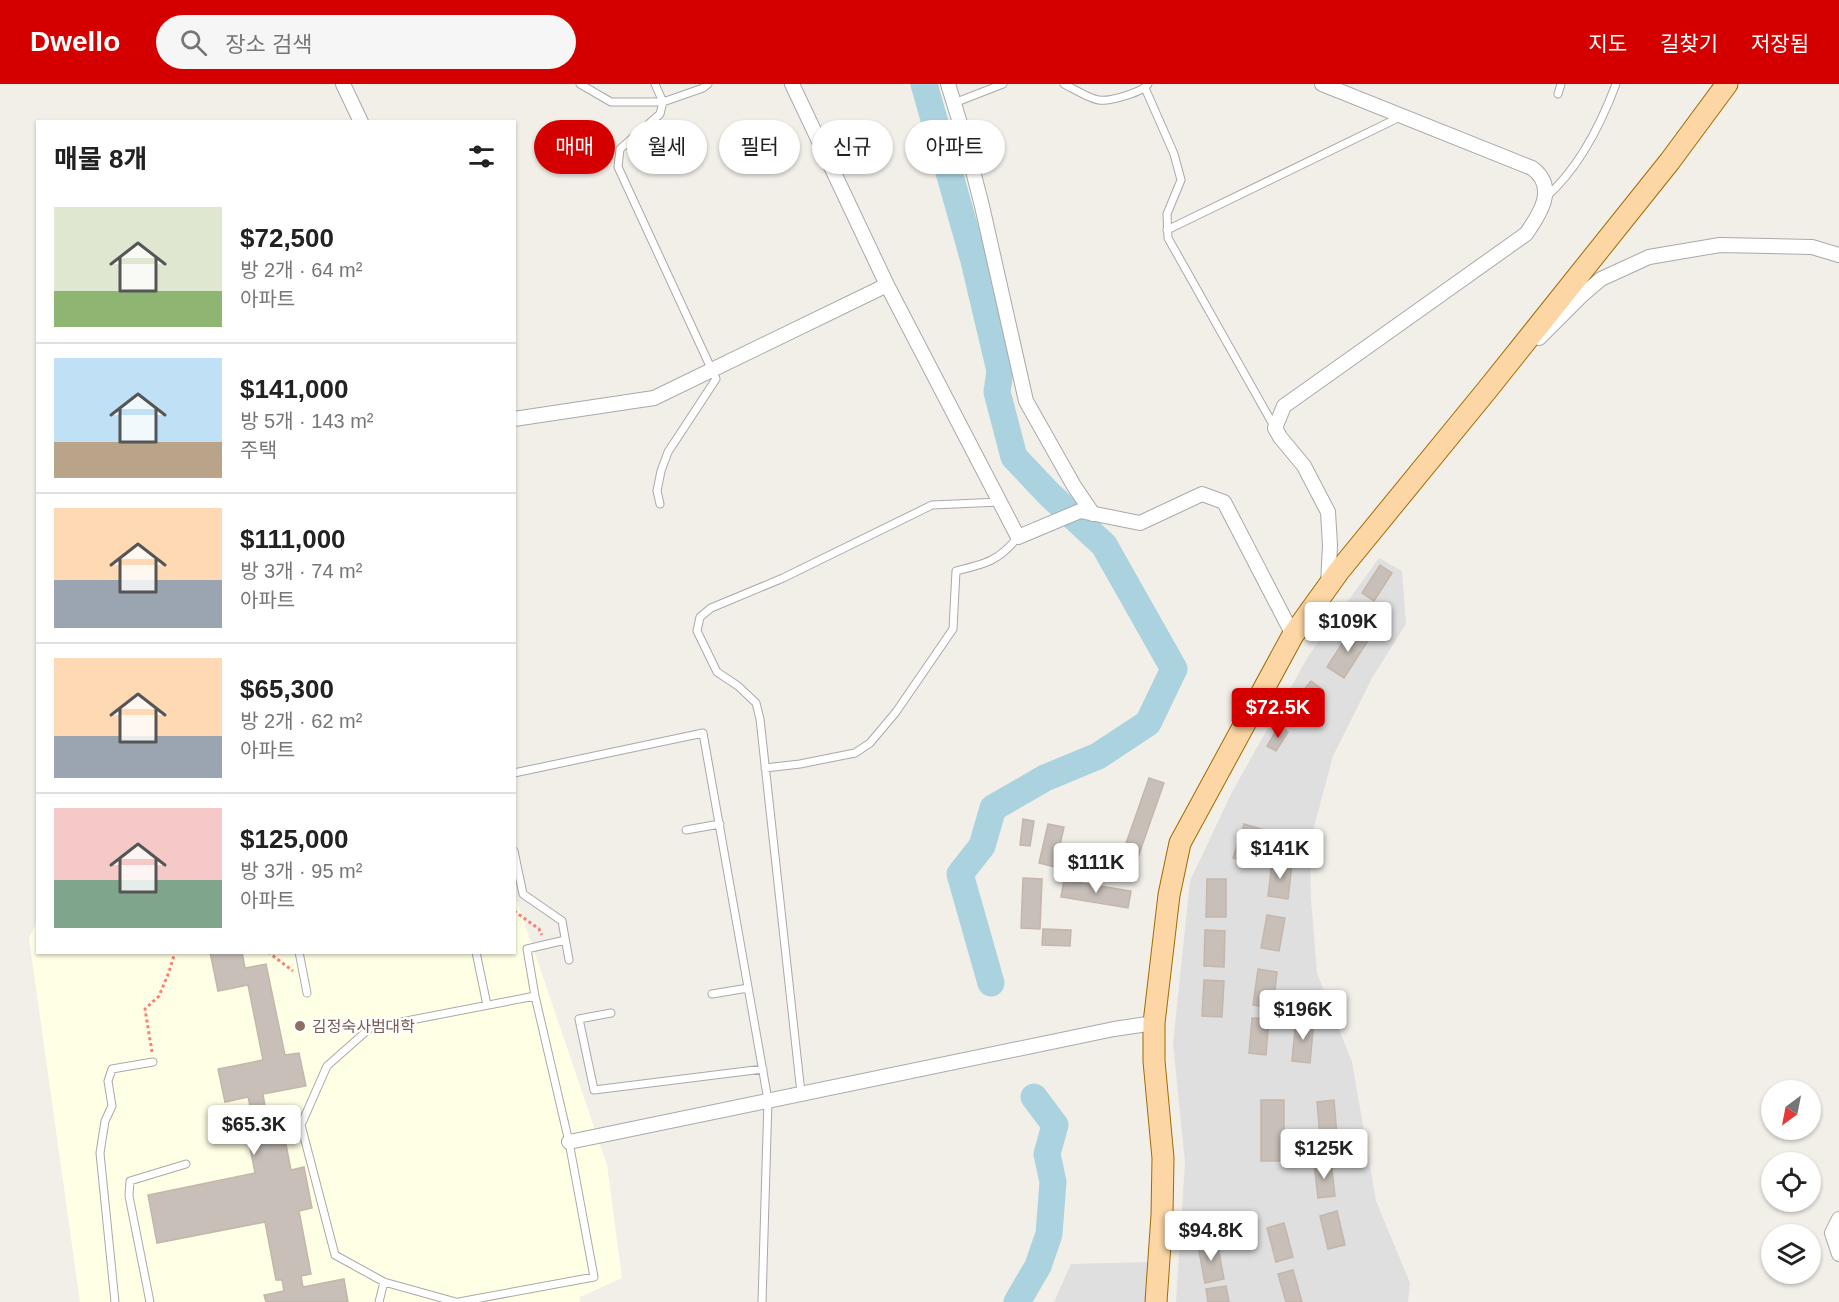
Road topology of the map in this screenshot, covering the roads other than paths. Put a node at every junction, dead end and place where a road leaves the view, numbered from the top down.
1 (343, 84) edge
2 (580, 84) edge
3 (655, 84) edge
4 (708, 84) edge
5 (792, 84) edge
6 (948, 84) edge
7 (1003, 84) edge
8 (1064, 84) edge
9 (1561, 84) edge
10 (1617, 84) edge
11 (1728, 84) edge
12 (1328, 85) edge
13 (1147, 86) edge
14 (1558, 94) dead end
15 (663, 102) junction
16 (954, 103) junction
17 (1402, 116) junction
18 (360, 120) edge
19 (1546, 197) junction
20 (1167, 230) junction
21 (1839, 255) edge
22 (887, 285) junction
23 (713, 370) junction
24 (1487, 390) junction
25 (516, 419) edge
26 (1275, 428) junction
27 (1000, 502) junction
28 (660, 504) dead end
29 (1086, 512) junction
30 (1018, 537) junction
31 (1327, 588) junction
32 (1293, 636) junction
33 (765, 768) junction
34 (516, 773) edge
35 (720, 824) junction
36 (686, 830) dead end
37 (516, 861) edge
38 (566, 940) junction
39 (298, 954) edge
40 (476, 954) edge
41 (570, 960) dead end
42 (748, 988) junction
43 (307, 993) dead end
44 (712, 994) dead end
45 (535, 996) junction
46 (487, 1005) junction
47 (611, 1013) dead end
48 (1154, 1023) junction
49 (153, 1062) road end
50 (763, 1069) junction
51 (801, 1093) junction
52 (768, 1100) junction
53 (569, 1142) junction
54 (186, 1164) dead end
55 (1839, 1220) edge
56 (1839, 1254) edge
57 (384, 1282) junction
58 (115, 1302) edge
59 (150, 1302) edge
60 (379, 1302) edge
61 (457, 1302) edge
62 (762, 1302) edge
63 (1155, 1302) edge

1 - 18 street
2 - 15 lane
3 - 15 lane
4 - 15 lane
5 - 22 street
6 - 16 street
7 - 16 lane
8 - 13 lane
9 - 14 lane
10 - 19 lane
11 - 24 main road
12 - 17 street
13 - 20 lane
15 - 23 lane
16 - 29 street
17 - 19 street
17 - 20 lane
19 - 26 street
20 - 26 lane
21 - 24 street
22 - 23 street
22 - 27 street
23 - 25 street
23 - 28 lane
24 - 31 main road
26 - 31 street
27 - 30 street
27 - 33 lane
29 - 30 street
29 - 32 street
30 - 33 lane
31 - 32 main road
32 - 48 main road
33 - 51 lane
34 - 35 lane
35 - 36 lane
35 - 42 lane
37 - 38 lane
38 - 41 lane
38 - 45 lane
39 - 43 lane
40 - 46 lane
42 - 44 lane
42 - 50 lane
45 - 46 lane
45 - 53 lane
46 - 57 lane
47 - 50 lane
48 - 51 street
48 - 63 main road
49 - 58 lane
50 - 52 lane
51 - 52 street
52 - 53 street
52 - 62 lane
53 - 61 lane
54 - 59 lane
55 - 56 street
57 - 60 lane
57 - 61 lane

